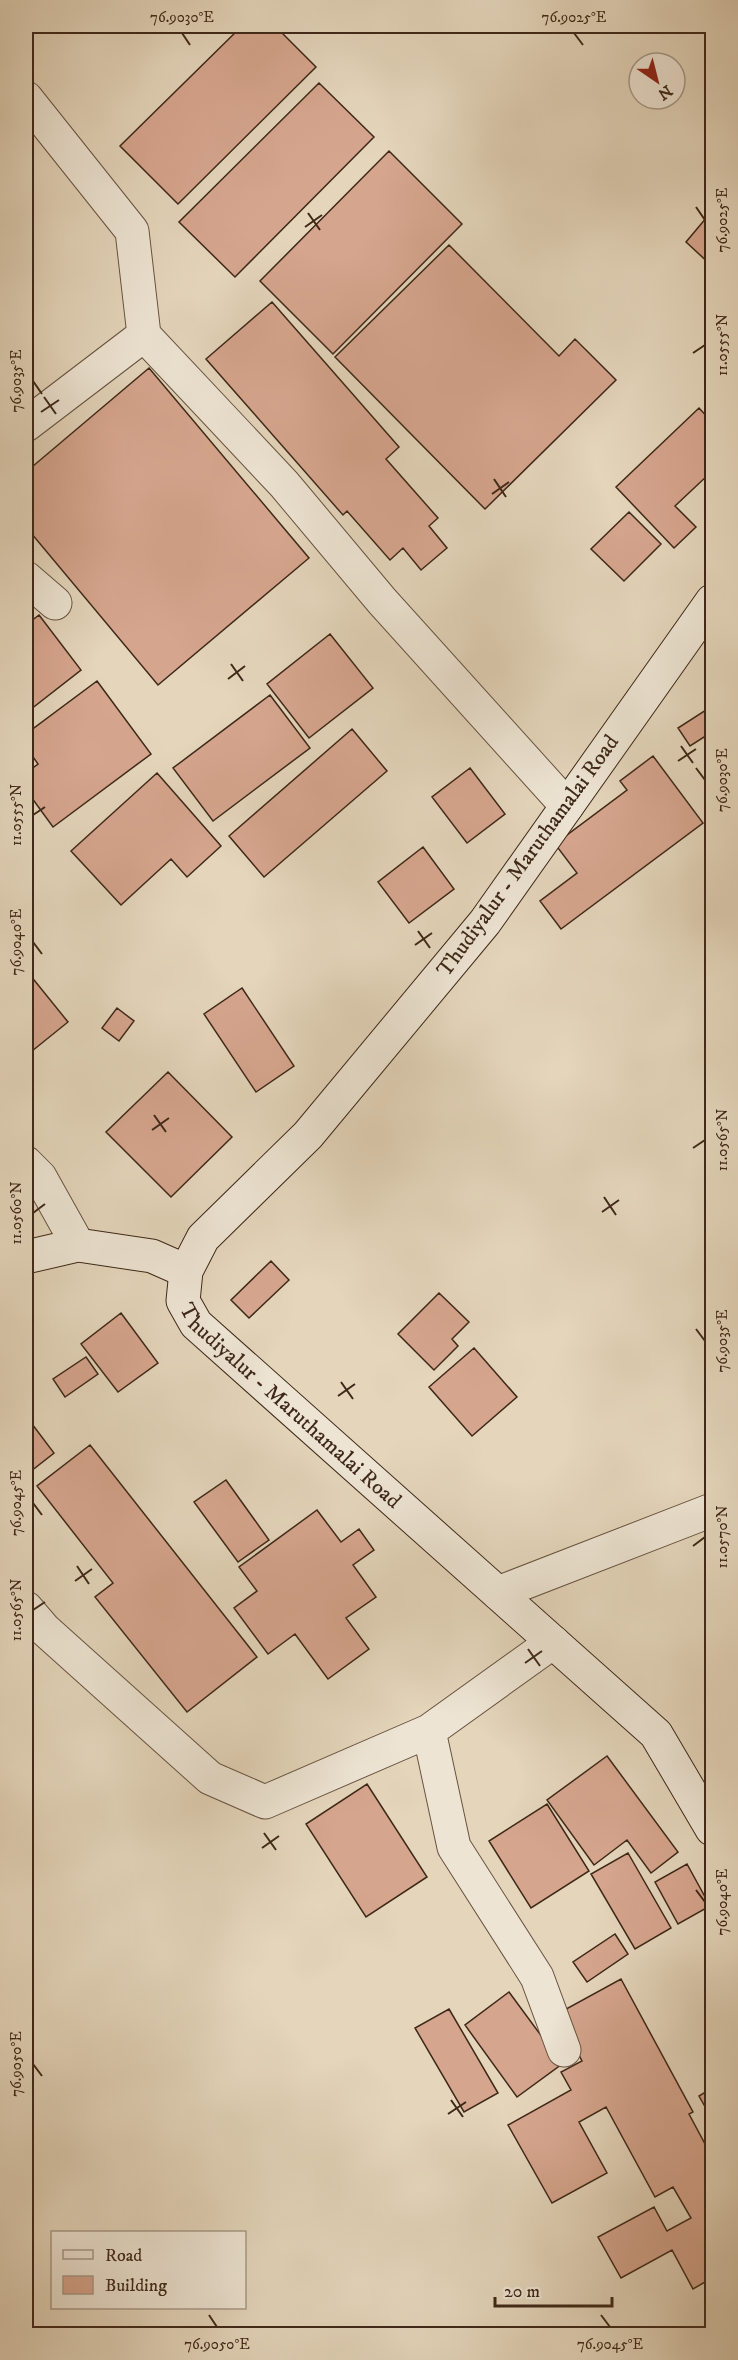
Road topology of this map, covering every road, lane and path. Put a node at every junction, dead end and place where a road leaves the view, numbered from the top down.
1 (26, 98) edge
2 (144, 335) junction
3 (26, 425) edge
4 (26, 578) edge
5 (712, 601) edge
6 (55, 603) dead end
7 (567, 806) junction
8 (26, 1163) edge
9 (78, 1245) junction
10 (26, 1257) edge
11 (186, 1271) junction
12 (712, 1509) edge
13 (498, 1593) junction
14 (26, 1608) edge
15 (553, 1642) junction
16 (429, 1731) junction
17 (712, 1829) edge
18 (564, 2050) dead end

1 - 2 street
2 - 3 street
2 - 7 street
4 - 6 street
5 - 7 street, Thudiyalur - Maruthamalai Road
7 - 11 street, Thudiyalur - Maruthamalai Road
8 - 9 street
9 - 10 street
9 - 11 street
11 - 13 street, Thudiyalur - Maruthamalai Road
12 - 13 street
13 - 15 street, Thudiyalur - Maruthamalai Road
14 - 16 street
15 - 16 street
15 - 17 street, Thudiyalur - Maruthamalai Road
16 - 18 street

